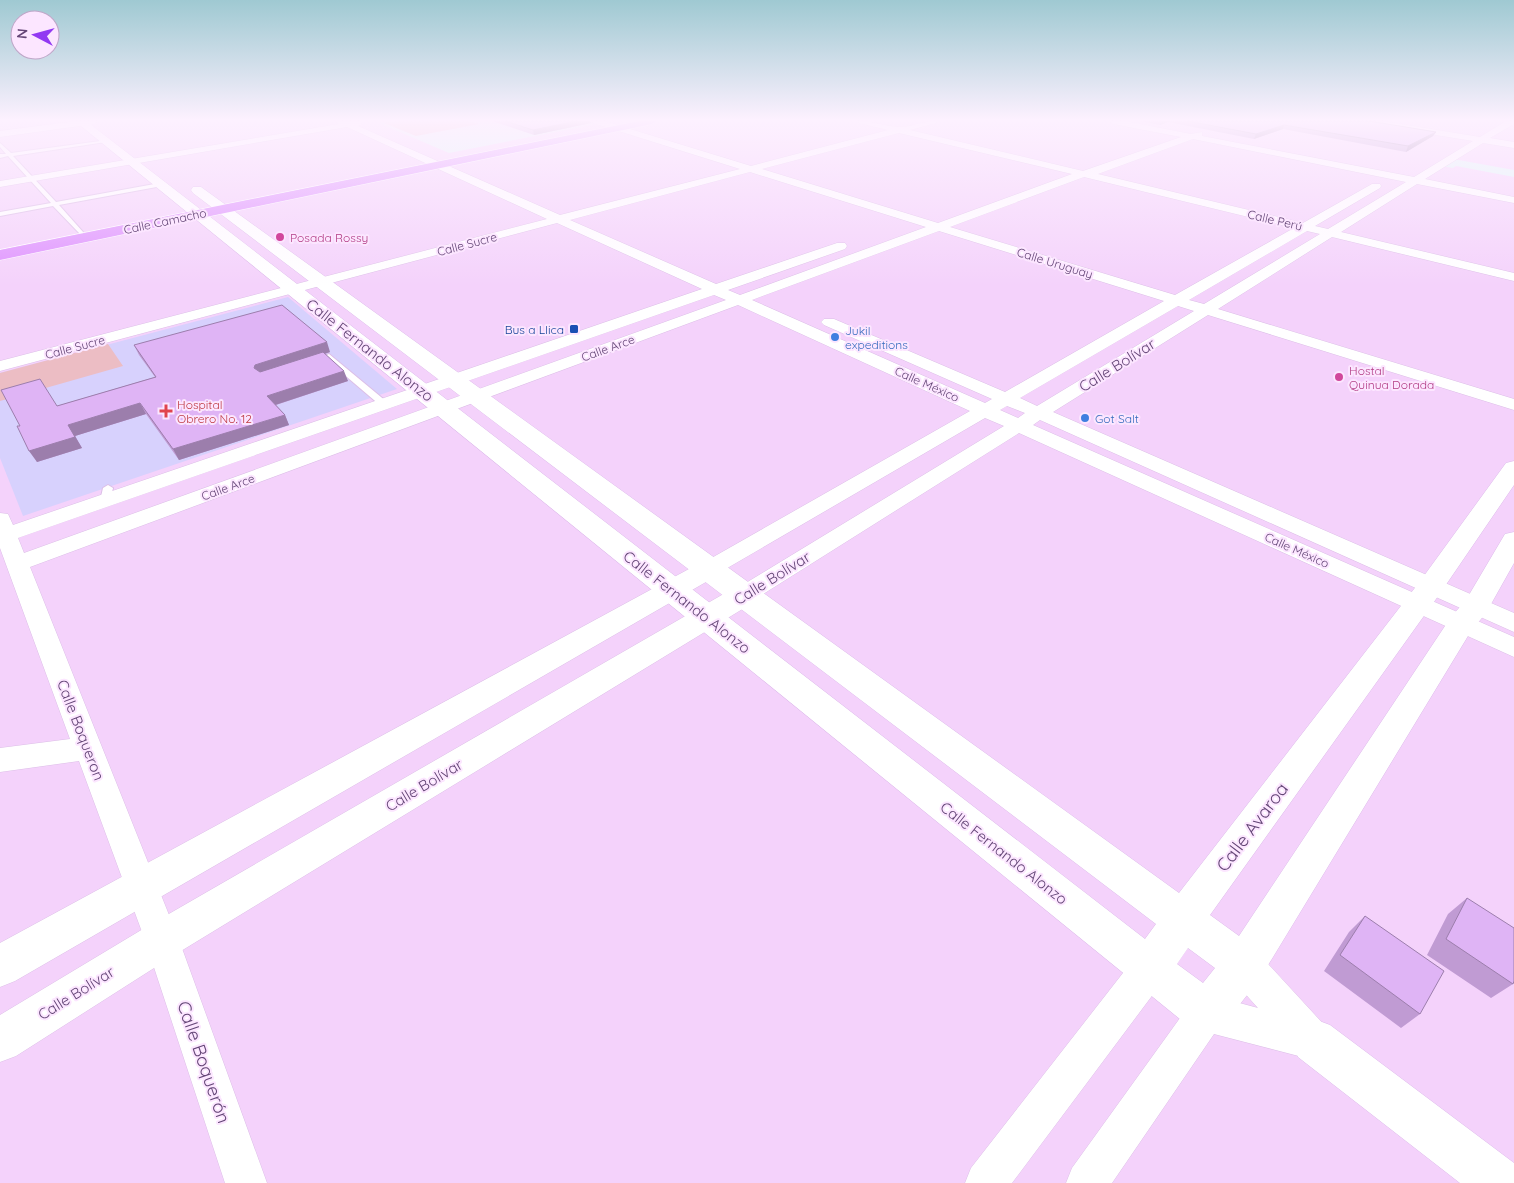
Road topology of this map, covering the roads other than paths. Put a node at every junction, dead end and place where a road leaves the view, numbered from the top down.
1 (41, 176) edge
2 (154, 176) edge
3 (165, 176) edge
4 (368, 176) edge
5 (477, 176) edge
6 (707, 176) edge
7 (786, 176) edge
8 (1058, 176) edge
9 (1058, 176) edge
10 (1108, 176) edge
11 (1391, 176) edge
12 (1407, 176) edge
13 (1418, 176) edge
14 (31, 178) junction
15 (1416, 178) junction
16 (0, 184) edge
17 (160, 184) junction
18 (1514, 195) edge
19 (1514, 200) edge
20 (55, 204) junction
21 (207, 209) junction
22 (0, 214) edge
23 (563, 214) junction
24 (932, 222) junction
25 (1310, 225) junction
26 (1334, 231) junction
27 (81, 233) junction
28 (0, 249) edge
29 (0, 255) edge
30 (1514, 271) edge
31 (1514, 277) edge
32 (302, 282) junction
33 (736, 282) junction
34 (715, 289) junction
35 (760, 292) junction
36 (1182, 298) junction
37 (739, 300) junction
38 (1211, 307) junction
39 (104, 326) dead end
40 (310, 363) edge
41 (0, 366) edge
42 (454, 380) junction
43 (422, 391) junction
44 (476, 396) junction
45 (1514, 396) edge
46 (1006, 399) junction
47 (384, 404) junction
48 (1514, 405) edge
49 (443, 408) junction
50 (985, 410) junction
51 (1039, 413) junction
52 (1019, 426) junction
53 (1514, 468) edge
54 (2, 528) edge
55 (1514, 540) edge
56 (17, 564) junction
57 (709, 569) junction
58 (672, 590) junction
59 (744, 595) junction
60 (1425, 595) junction
61 (1469, 615) junction
62 (707, 618) junction
63 (1514, 623) edge
64 (1514, 648) edge
65 (88, 748) junction
66 (0, 760) edge
67 (141, 886) junction
68 (1183, 920) junction
69 (162, 940) junction
70 (1244, 965) junction
71 (0, 966) edge
72 (1150, 968) junction
73 (1206, 1013) junction
74 (0, 1040) edge
75 (1314, 1042) junction
76 (246, 1183) edge
77 (986, 1183) edge
78 (1087, 1183) edge
79 (1500, 1183) edge

1 - 14 street
2 - 17 main road, Calle Fernando Alonzo
3 - 21 main road, Calle Fernando Alonzo
4 - 21 highway, Calle Camacho
5 - 23 street, Calle México
6 - 23 street, Calle Sucre
7 - 24 street, Calle Uruguay
8 - 24 street, Calle Arce
9 - 24 street, Calle Arce
10 - 25 street, Calle Perú
11 - 25 street, Calle Bolívar
12 - 15 street
13 - 15 street, Calle Bolívar
14 - 16 street
14 - 20 lane
15 - 18 street
15 - 19 street
15 - 26 street, Calle Bolívar
17 - 20 lane
17 - 21 main road, Calle Fernando Alonzo
20 - 22 lane
20 - 27 lane
21 - 27 highway, Calle Camacho
21 - 29 highway, Calle Camacho
21 - 32 main road, Calle Fernando Alonzo
23 - 32 street, Calle Sucre
23 - 33 street, Calle México
23 - 34 street, Calle México
24 - 33 street, Calle Arce
24 - 35 street, Calle Arce
24 - 36 street, Calle Uruguay
25 - 26 street, Calle Perú
25 - 36 street, Calle Bolívar
26 - 30 street, Calle Perú
26 - 31 street, Calle Perú
26 - 38 street, Calle Bolívar
27 - 28 highway, Calle Camacho
32 - 39 street, Calle Sucre
32 - 41 street, Calle Sucre
32 - 42 main road, Calle Fernando Alonzo
32 - 43 main road, Calle Fernando Alonzo
33 - 34 street, Calle Arce
33 - 35 street, Calle México
34 - 37 street, Calle México
34 - 42 street, Calle Arce
35 - 37 street, Calle Arce
35 - 46 street, Calle México
36 - 38 street, Calle Uruguay
36 - 46 street, Calle Bolívar
37 - 44 street, Calle Arce
37 - 50 street, Calle México
38 - 45 street, Calle Uruguay
38 - 48 street, Calle Uruguay
38 - 51 street, Calle Bolívar
40 - 47 lane
42 - 43 street, Calle Arce
42 - 44 main road, Calle Fernando Alonzo
43 - 47 street, Calle Arce
43 - 49 main road, Calle Fernando Alonzo
44 - 49 street, Calle Arce
44 - 57 main road, Calle Fernando Alonzo
46 - 50 street, Calle Bolívar
46 - 51 street, Calle México
47 - 54 street, Calle Arce
49 - 56 street, Calle Arce
49 - 58 main road, Calle Fernando Alonzo
50 - 52 street, Calle México
50 - 57 street, Calle Bolívar
51 - 52 street, Calle Bolívar
51 - 60 street, Calle México
52 - 59 street, Calle Bolívar
52 - 60 street, Calle México
53 - 60 main road, Calle Avaroa
54 - 56 street, Calle Boqueron
55 - 61 main road
56 - 65 street, Calle Boqueron
57 - 58 main road, Calle Bolívar
57 - 59 main road, Calle Fernando Alonzo
58 - 62 main road, Calle Fernando Alonzo
58 - 67 main road, Calle Bolívar
59 - 62 main road, Calle Bolívar
59 - 68 main road, Calle Fernando Alonzo
60 - 61 street, Calle México
60 - 61 street, Calle México
60 - 68 main road, Calle Avaroa
61 - 63 street, Calle México
61 - 64 street, Calle México
61 - 70 main road
62 - 69 main road, Calle Bolívar
62 - 72 main road, Calle Fernando Alonzo
65 - 66 street
65 - 67 street, Calle Boqueron
67 - 69 street, Calle Boqueron
67 - 71 main road, Calle Bolívar
68 - 70 main road, Calle Fernando Alonzo
68 - 72 main road, Calle Avaroa
69 - 74 main road, Calle Bolívar
69 - 76 street, Calle Boquerón
70 - 73 main road
70 - 75 street, Calle Fernando Alonzo
72 - 73 main road, Calle Fernando Alonzo
72 - 77 street, Calle Avaroa
73 - 75 street, Calle Fernando Alonzo
73 - 78 street
75 - 79 main road, Calle Fernando Alonzo

